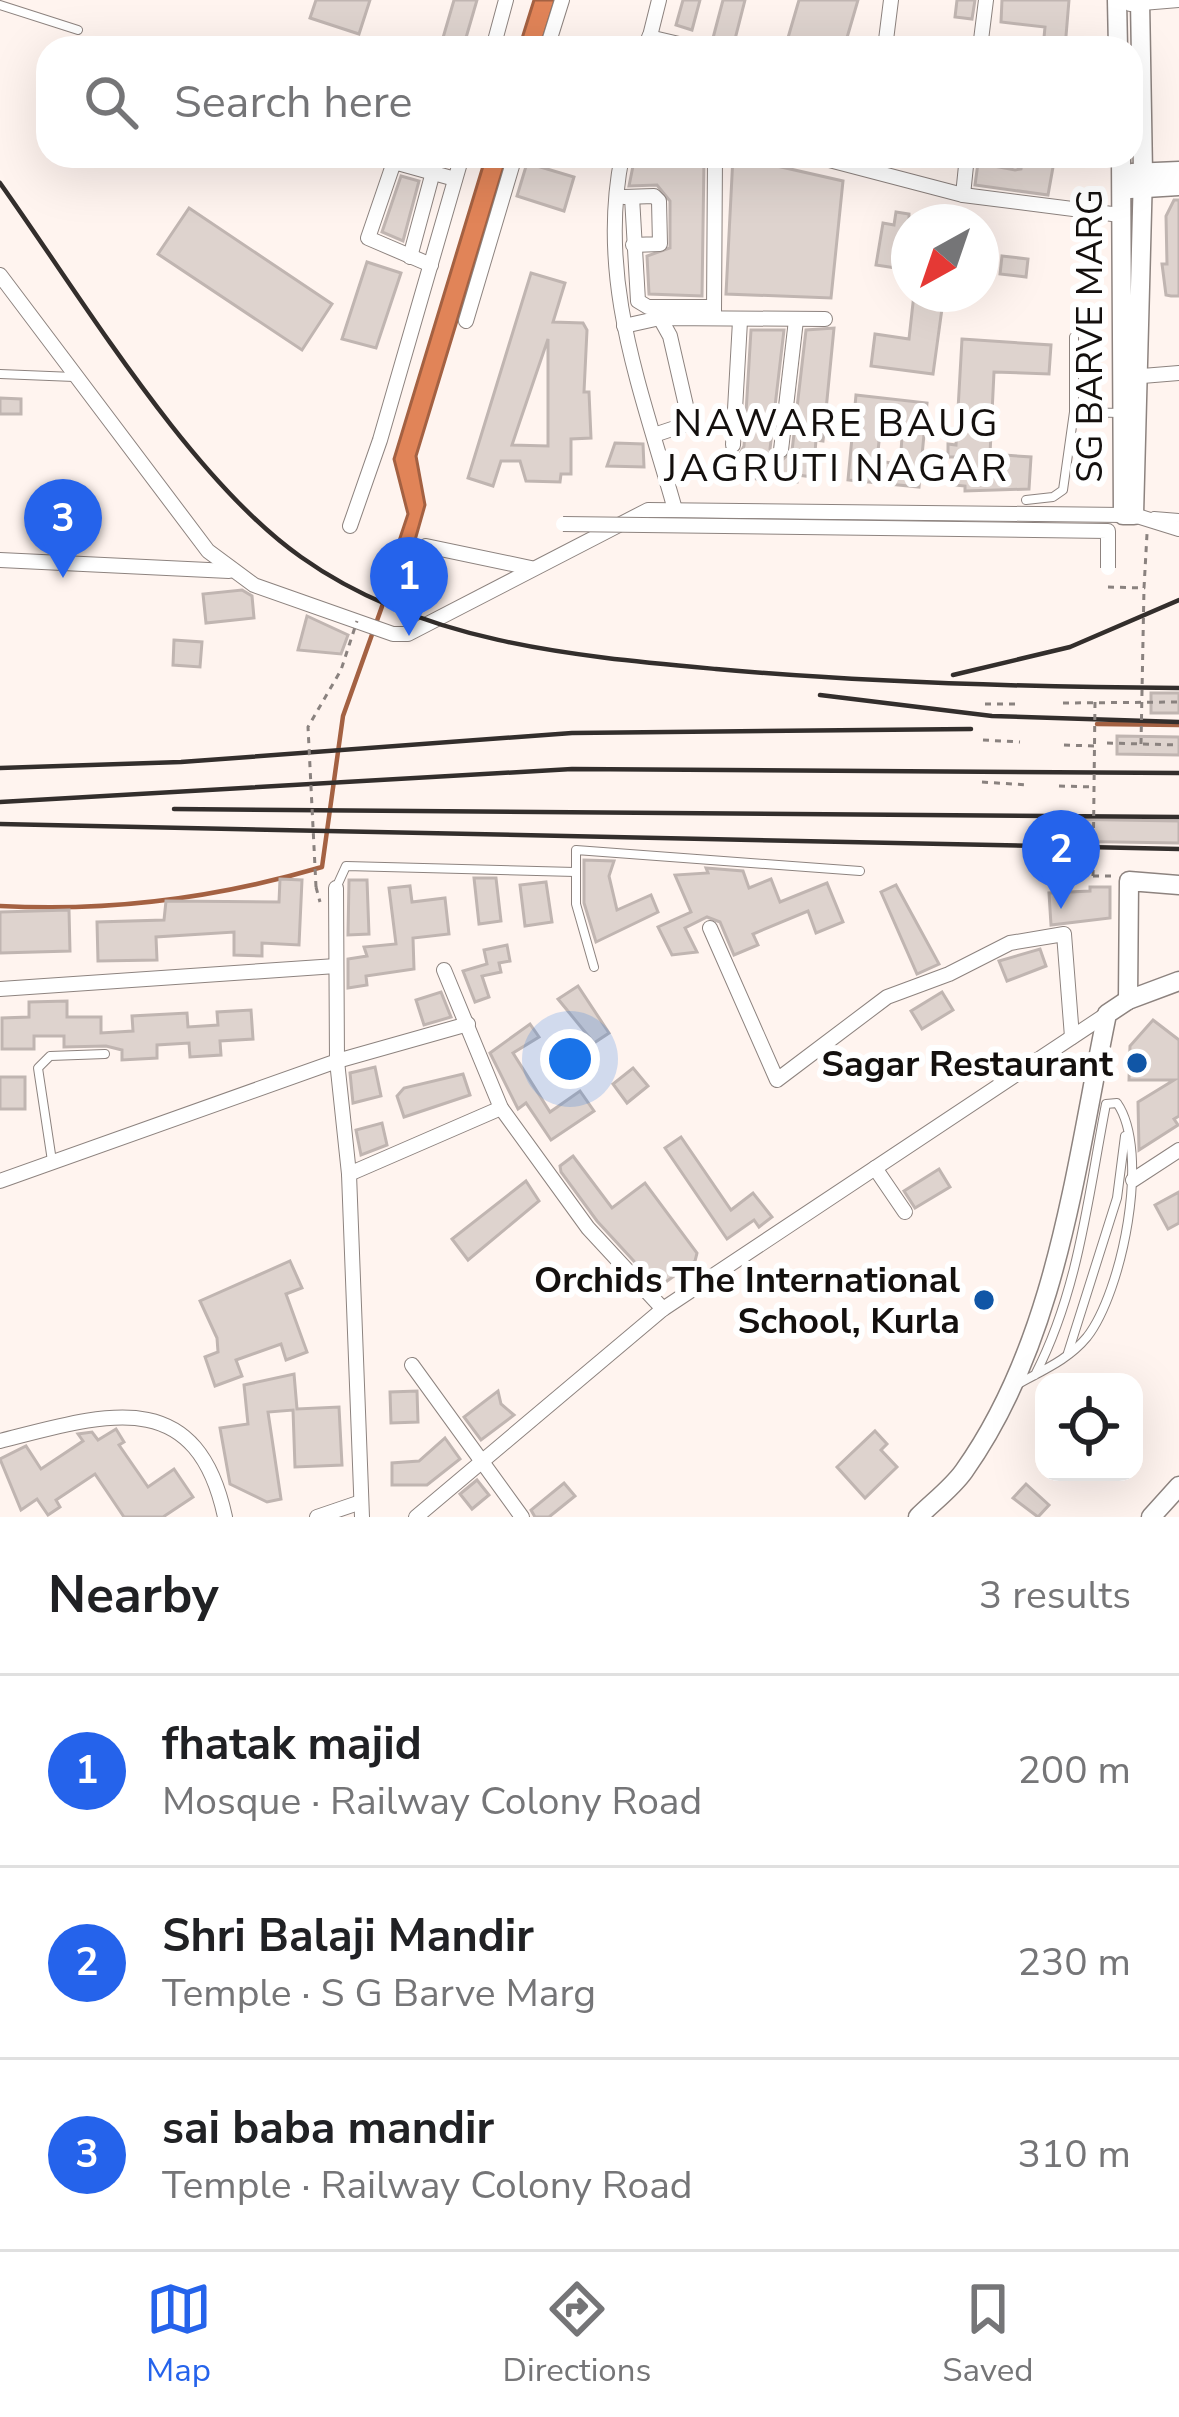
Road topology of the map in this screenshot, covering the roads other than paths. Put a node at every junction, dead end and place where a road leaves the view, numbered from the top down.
1 (506, 0) edge
2 (562, 0) edge
3 (659, 0) edge
4 (891, 0) edge
5 (986, 0) edge
6 (1179, 0) edge
7 (1140, 2) edge
8 (1117, 3) edge
9 (0, 5) edge
10 (78, 30) dead end
11 (496, 36) edge
12 (552, 36) edge
13 (650, 36) edge
14 (886, 36) edge
15 (982, 36) edge
16 (1118, 36) edge
17 (1138, 36) edge
18 (392, 168) edge
19 (417, 168) edge
20 (458, 168) edge
21 (511, 168) edge
22 (619, 168) edge
23 (715, 168) edge
24 (883, 168) edge
25 (966, 168) edge
26 (1179, 171) edge
27 (433, 172) junction
28 (1130, 176) edge
29 (455, 179) junction
30 (1179, 186) edge
31 (963, 195) junction
32 (613, 197) junction
33 (632, 197) junction
34 (422, 212) junction
35 (1120, 215) junction
36 (444, 219) junction
37 (633, 245) junction
38 (410, 257) junction
39 (430, 265) junction
40 (0, 275) edge
41 (0, 302) edge
42 (24, 303) junction
43 (714, 312) junction
44 (660, 318) junction
45 (825, 319) dead end
46 (796, 320) junction
47 (466, 321) dead end
48 (740, 321) junction
49 (624, 326) junction
50 (1074, 337) dead end
51 (0, 374) edge
52 (1179, 374) edge
53 (78, 375) junction
54 (1129, 377) junction
55 (1074, 412) junction
56 (1122, 413) junction
57 (654, 435) junction
58 (733, 445) dead end
59 (781, 450) dead end
60 (1026, 500) dead end
61 (674, 506) junction
62 (1135, 517) junction
63 (1179, 518) edge
64 (563, 524) dead end
65 (350, 526) dead end
66 (1179, 529) edge
67 (426, 546) dead end
68 (0, 560) edge
69 (531, 568) junction
70 (1108, 568) dead end
71 (229, 571) junction
72 (575, 872) junction
73 (860, 872) dead end
74 (1179, 885) edge
75 (336, 888) joint
76 (710, 928) dead end
77 (336, 966) junction
78 (594, 967) dead end
79 (444, 970) dead end
80 (1179, 981) edge
81 (0, 989) edge
82 (1128, 1000) junction
83 (1107, 1014) junction
84 (468, 1024) junction
85 (1072, 1037) junction
86 (105, 1054) dead end
87 (337, 1061) junction
88 (1091, 1086) junction
89 (1106, 1104) junction
90 (501, 1108) junction
91 (1127, 1118) junction
92 (1179, 1150) edge
93 (52, 1162) junction
94 (874, 1168) junction
95 (349, 1174) junction
96 (1133, 1180) junction
97 (0, 1181) edge
98 (904, 1212) dead end
99 (663, 1309) junction
100 (1065, 1360) junction
101 (412, 1365) dead end
102 (1036, 1373) edge
103 (1039, 1373) edge
104 (1035, 1375) edge
105 (1008, 1389) junction
106 (0, 1441) edge
107 (479, 1462) junction
108 (1179, 1486) edge
109 (362, 1510) edge
110 (226, 1517) edge
111 (317, 1517) edge
112 (416, 1517) edge
113 (522, 1517) edge
114 (918, 1517) edge
115 (1151, 1517) edge

1 - 11 street
2 - 12 street
3 - 13 street
4 - 14 street
5 - 15 street
6 - 7 street
7 - 8 street
7 - 17 street
8 - 16 street
9 - 10 lane
18 - 38 street
19 - 27 street
20 - 29 street
21 - 47 street
22 - 32 street
23 - 43 street
24 - 31 street
25 - 31 street
26 - 28 street
27 - 29 street
27 - 34 street
28 - 30 street
28 - 35 street, SG BARVE MARG
28 - 54 street
29 - 36 street
31 - 35 street
32 - 33 street
32 - 49 street
33 - 37 street
33 - 37 street
34 - 36 street
34 - 38 street
35 - 54 street, SG BARVE MARG
36 - 39 street
37 - 43 street
38 - 39 street
39 - 65 street
40 - 42 street
41 - 42 street
42 - 53 street
43 - 44 street
43 - 48 street
44 - 49 street
44 - 57 street
45 - 46 street
46 - 48 street
46 - 59 street
48 - 58 street
49 - 57 street
50 - 55 lane
51 - 53 lane
52 - 54 street
53 - 71 street
54 - 56 street, SG BARVE MARG
54 - 62 street
55 - 56 lane
55 - 60 lane
56 - 62 street, SG BARVE MARG
57 - 61 street
61 - 62 street
61 - 69 street
62 - 63 lane
62 - 66 street
64 - 70 street, bridge
67 - 69 street
68 - 71 street
69 - 71 street
72 - 73 lane
72 - 75 lane
72 - 78 lane
74 - 82 street
75 - 77 street
76 - 85 street
77 - 81 street
77 - 87 street
79 - 84 street
80 - 82 street
82 - 83 street
83 - 85 street
83 - 88 street
84 - 87 street
84 - 90 street
85 - 94 street
86 - 93 lane
87 - 93 street
87 - 95 street
88 - 89 lane
88 - 105 street
89 - 91 lane
89 - 102 lane
90 - 95 street
90 - 99 street
91 - 96 lane
91 - 100 lane
92 - 96 street
93 - 97 street
94 - 98 street
94 - 99 street
95 - 109 street
96 - 100 lane
99 - 107 street
100 - 103 lane
101 - 107 street
104 - 105 lane
105 - 114 street
106 - 110 street
107 - 112 street
107 - 113 street
108 - 115 street
109 - 111 street

